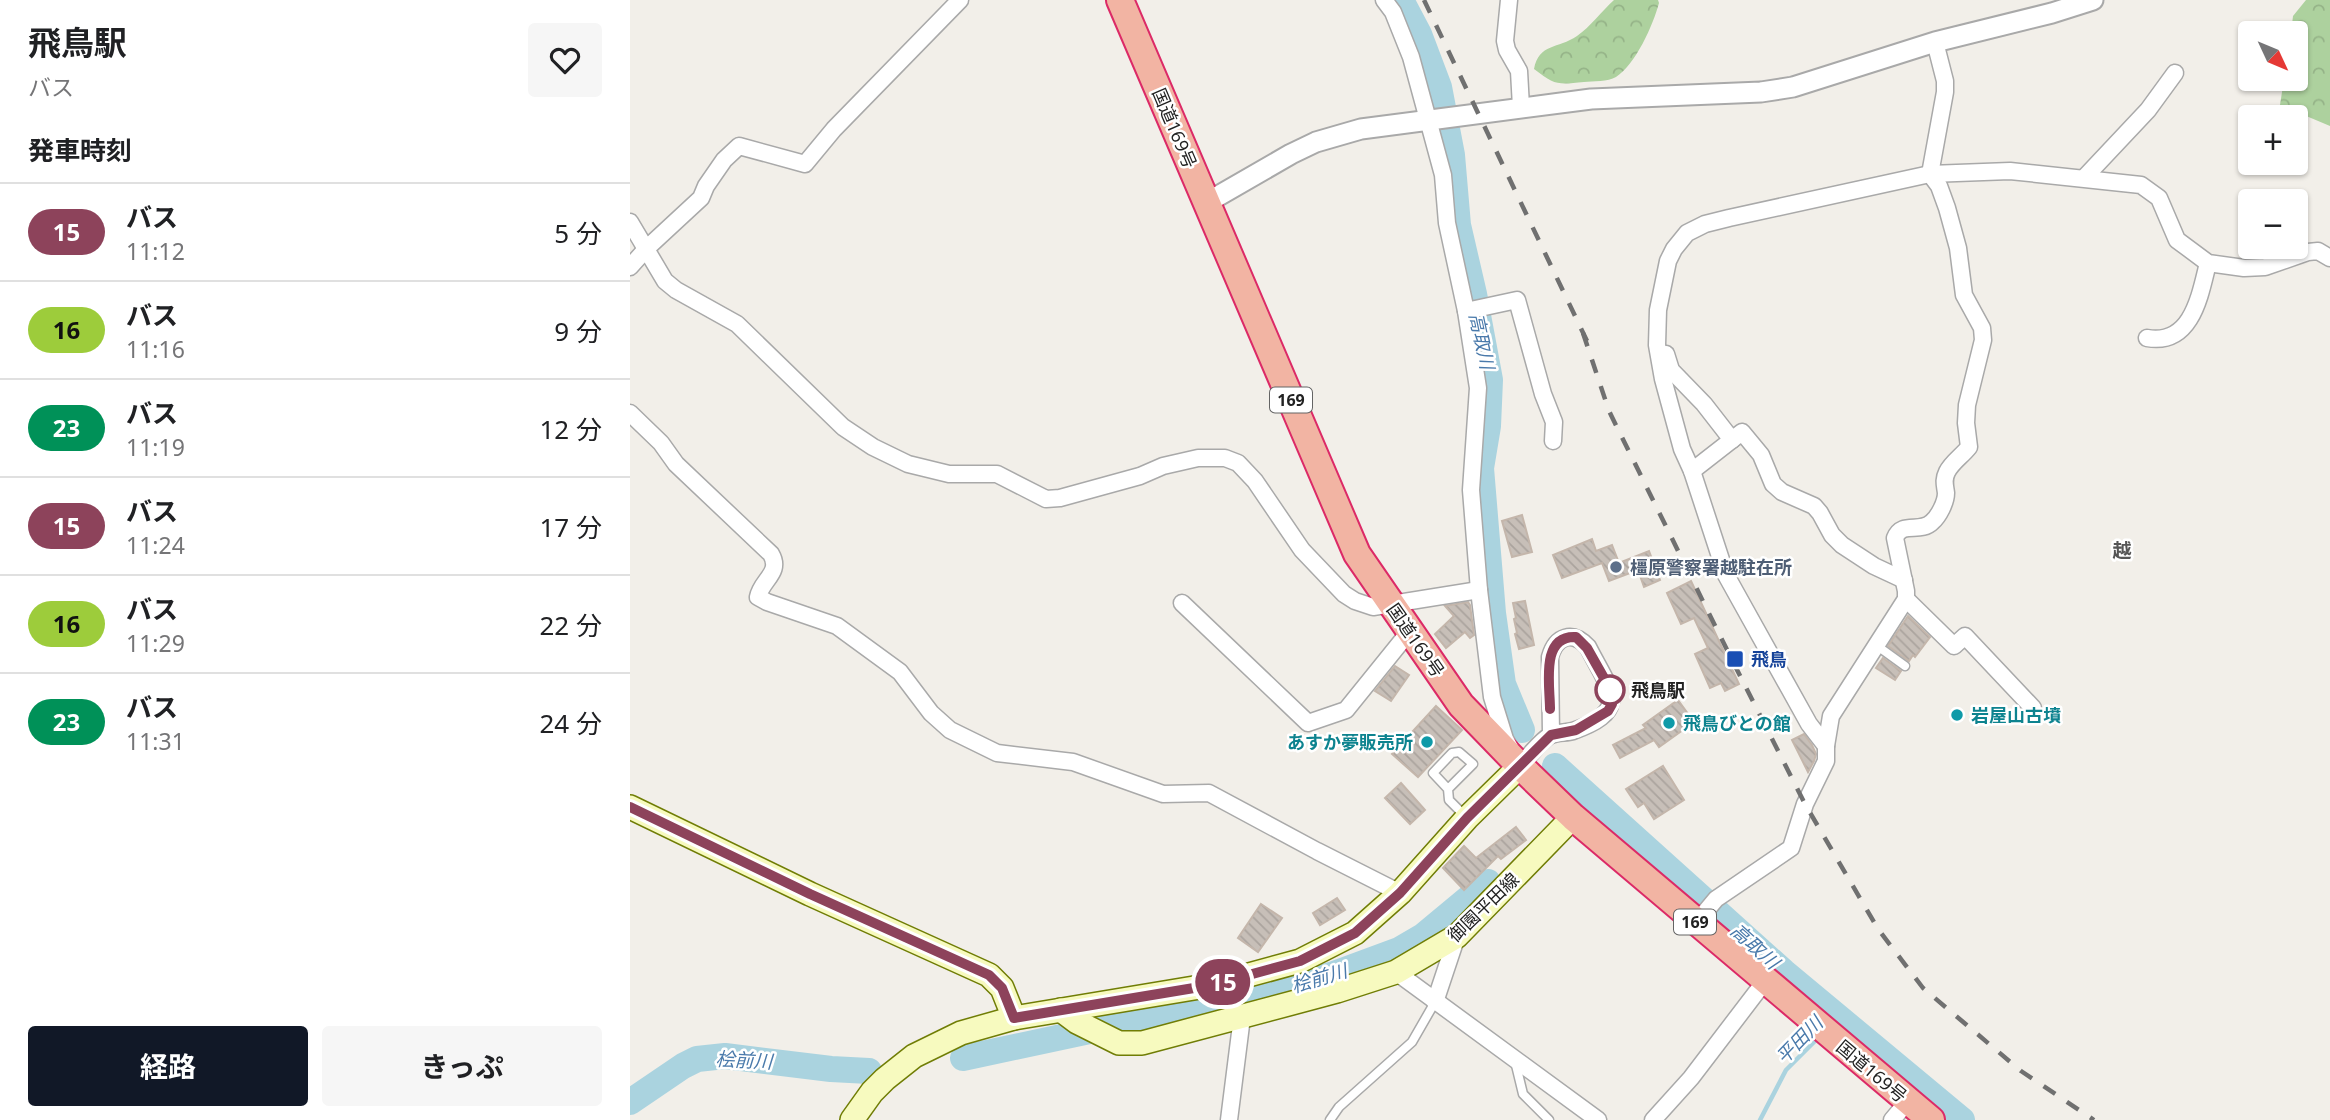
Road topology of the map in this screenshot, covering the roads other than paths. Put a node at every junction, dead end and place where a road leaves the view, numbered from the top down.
1 (960, 0) edge
2 (1120, 0) edge
3 (1384, 0) edge
4 (1508, 0) edge
5 (2093, 0) edge
6 (1935, 42) junction
7 (2175, 72) dead end
8 (1521, 107) junction
9 (1439, 119) junction
10 (1930, 174) junction
11 (2084, 178) junction
12 (1206, 202) junction
13 (630, 222) edge
14 (647, 248) junction
15 (2330, 258) edge
16 (2208, 263) junction
17 (630, 267) edge
18 (1474, 309) junction
19 (2147, 338) dead end
20 (1657, 345) junction
21 (630, 413) edge
22 (1732, 440) junction
23 (1553, 441) dead end
24 (1692, 471) junction
25 (1904, 580) junction
26 (1479, 590) junction
27 (1906, 599) junction
28 (1182, 603) dead end
29 (1391, 604) junction
30 (1409, 632) junction
31 (1876, 645) junction
32 (1905, 666) dead end
33 (2033, 708) dead end
34 (1551, 735) junction
35 (1826, 746) junction
36 (1520, 766) junction
37 (1448, 789) junction
38 (630, 807) edge
39 (1573, 817) junction
40 (1467, 818) junction
41 (1400, 893) junction
42 (1696, 923) junction
43 (1457, 936) junction
44 (1396, 972) junction
45 (1765, 981) junction
46 (1435, 1002) junction
47 (1069, 1016) junction
48 (1242, 1017) junction
49 (1014, 1018) junction
50 (1515, 1060) junction
51 (1900, 1110) edge
52 (852, 1120) edge
53 (1229, 1120) edge
54 (1330, 1120) edge
55 (1549, 1120) edge
56 (1598, 1120) edge
57 (1653, 1120) edge
58 (1931, 1120) edge

1 - 14 street
2 - 12 highway, 国道169号 / 169
3 - 9 street
4 - 8 street
5 - 6 street
6 - 8 street
6 - 10 street
7 - 11 street
8 - 9 street
9 - 12 street
9 - 18 street
10 - 11 street
10 - 20 street
10 - 25 street
11 - 16 street
12 - 29 highway, 国道169号 / 169
13 - 14 street
14 - 17 street
14 - 29 street
15 - 16 street
16 - 19 street
18 - 23 street
18 - 26 street
20 - 22 street
20 - 24 street
21 - 41 street
22 - 24 street
22 - 25 street
24 - 35 street
25 - 27 street
26 - 29 street
26 - 36 street
27 - 31 street
27 - 33 street
28 - 30 street
29 - 30 highway, 国道169号 / 169
30 - 36 highway, 国道169号 / 169
31 - 32 lane
31 - 35 street
34 - 34 street
34 - 36 street
35 - 42 street
36 - 39 highway, 国道169号 / 169
36 - 40 main road
37 - 37 lane
37 - 40 lane
38 - 49 main road
39 - 42 highway, 国道169号 / 169
39 - 43 main road, 御園平田線
40 - 41 main road
41 - 47 main road
42 - 45 highway, 国道169号 / 169
43 - 44 main road, 御園平田線
43 - 46 street
44 - 46 street
44 - 48 main road, 御園平田線
45 - 51 highway, 国道169号 / 169
45 - 57 street
46 - 50 street
46 - 54 lane
47 - 48 main road, 御園平田線
47 - 49 main road
48 - 53 street
49 - 52 main road
50 - 55 lane
50 - 56 street
51 - 58 highway, 国道169号 / 169

